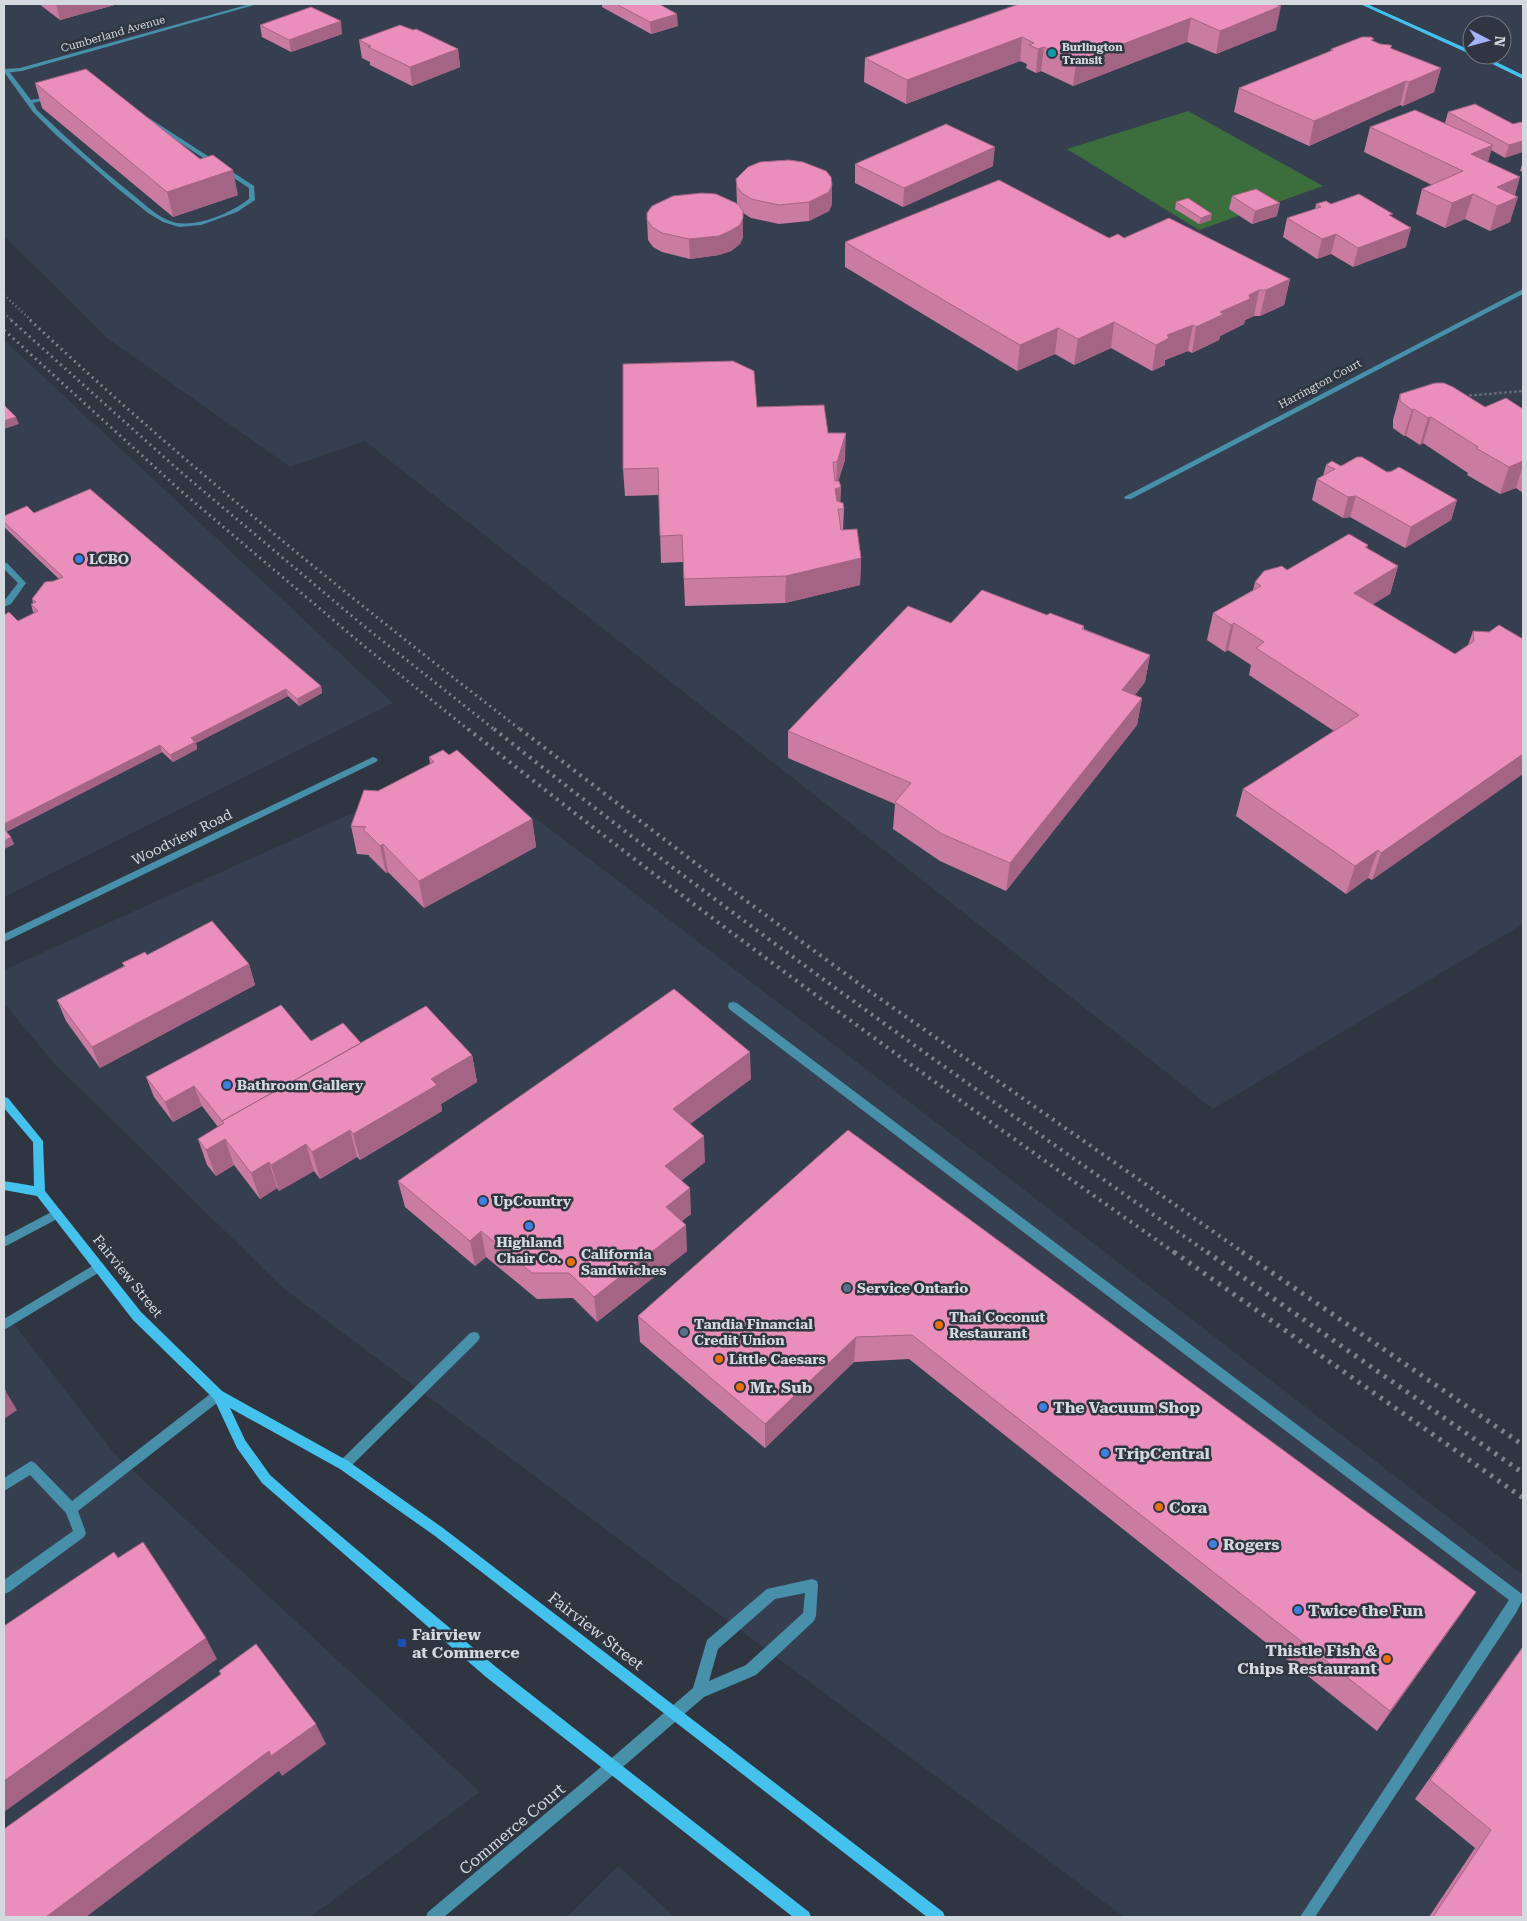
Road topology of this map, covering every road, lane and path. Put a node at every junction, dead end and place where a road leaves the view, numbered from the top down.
1 (255, 4) edge
2 (1364, 4) edge
3 (1462, 48) edge
4 (1497, 65) edge
5 (5, 71) edge
6 (1523, 78) edge
7 (56, 96) edge
8 (30, 102) junction
9 (144, 117) edge
10 (1523, 291) edge
11 (1523, 391) edge
12 (1456, 396) edge
13 (1128, 497) dead end
14 (4, 564) edge
15 (4, 604) edge
16 (372, 760) dead end
17 (4, 938) edge
18 (733, 1006) dead end
19 (4, 1101) edge
20 (4, 1186) edge
21 (40, 1192) junction
22 (57, 1214) junction
23 (4, 1242) edge
24 (99, 1267) junction
25 (4, 1324) edge
26 (474, 1337) dead end
27 (218, 1395) junction
28 (344, 1465) junction
29 (4, 1485) edge
30 (71, 1509) junction
31 (4, 1588) edge
32 (699, 1692) junction
33 (675, 1713) junction
34 (612, 1767) junction
35 (434, 1917) edge
36 (804, 1917) edge
37 (938, 1917) edge
38 (1307, 1917) edge

1 - 5 street, Cumberland Avenue
2 - 3 main road
4 - 6 main road
5 - 8 street
7 - 8 street
8 - 9 street
10 - 13 street, Harrington Court
11 - 12 path
14 - 15 street
16 - 17 street, Woodview Road
18 - 38 street
19 - 21 main road
20 - 21 main road
21 - 22 main road, Fairview Street
22 - 23 street
22 - 24 main road, Fairview Street
24 - 25 street
24 - 27 main road, Fairview Street
26 - 28 street
27 - 28 main road, Fairview Street
27 - 30 street
27 - 34 main road, Fairview Street
28 - 33 main road, Fairview Street
29 - 30 street
30 - 31 street
32 - 32 street, Commerce Court
32 - 33 street, Commerce Court
33 - 34 street, Commerce Court
33 - 37 main road, Fairview Street
34 - 35 street, Commerce Court
34 - 36 main road, Fairview Street

